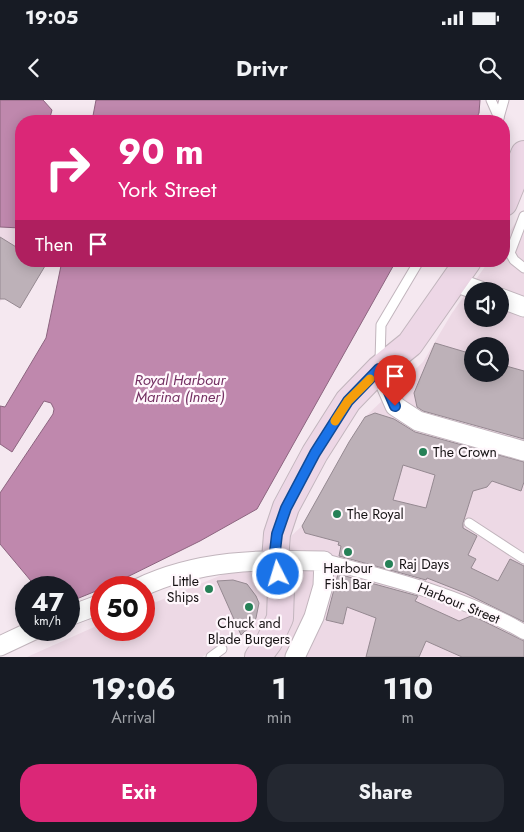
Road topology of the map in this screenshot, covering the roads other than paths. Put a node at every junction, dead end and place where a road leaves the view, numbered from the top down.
1 (490, 100) edge
2 (504, 100) edge
3 (497, 115) edge
4 (500, 115) edge
5 (524, 154) edge
6 (510, 189) edge
7 (524, 216) edge
8 (415, 267) edge
9 (524, 268) edge
10 (462, 272) edge
11 (471, 282) edge
12 (509, 301) edge
13 (524, 307) edge
14 (379, 369) junction
15 (524, 451) edge
16 (469, 523) dead end
17 (274, 560) junction
18 (524, 560) edge
19 (324, 561) junction
20 (155, 580) edge
21 (524, 632) edge
22 (15, 639) edge
23 (0, 646) edge
24 (222, 648) dead end
25 (211, 657) edge
26 (258, 657) edge
27 (295, 657) edge

1 - 3 lane
2 - 4 lane
5 - 6 main road
7 - 9 lane
8 - 14 lane
10 - 11 street
10 - 14 main road
12 - 13 street
14 - 15 street
14 - 17 main road
16 - 18 lane
17 - 19 street, Harbour Street
17 - 20 street, Harbour Street
17 - 26 main road
19 - 21 street, Harbour Street
19 - 27 street
22 - 23 street
24 - 25 lane

